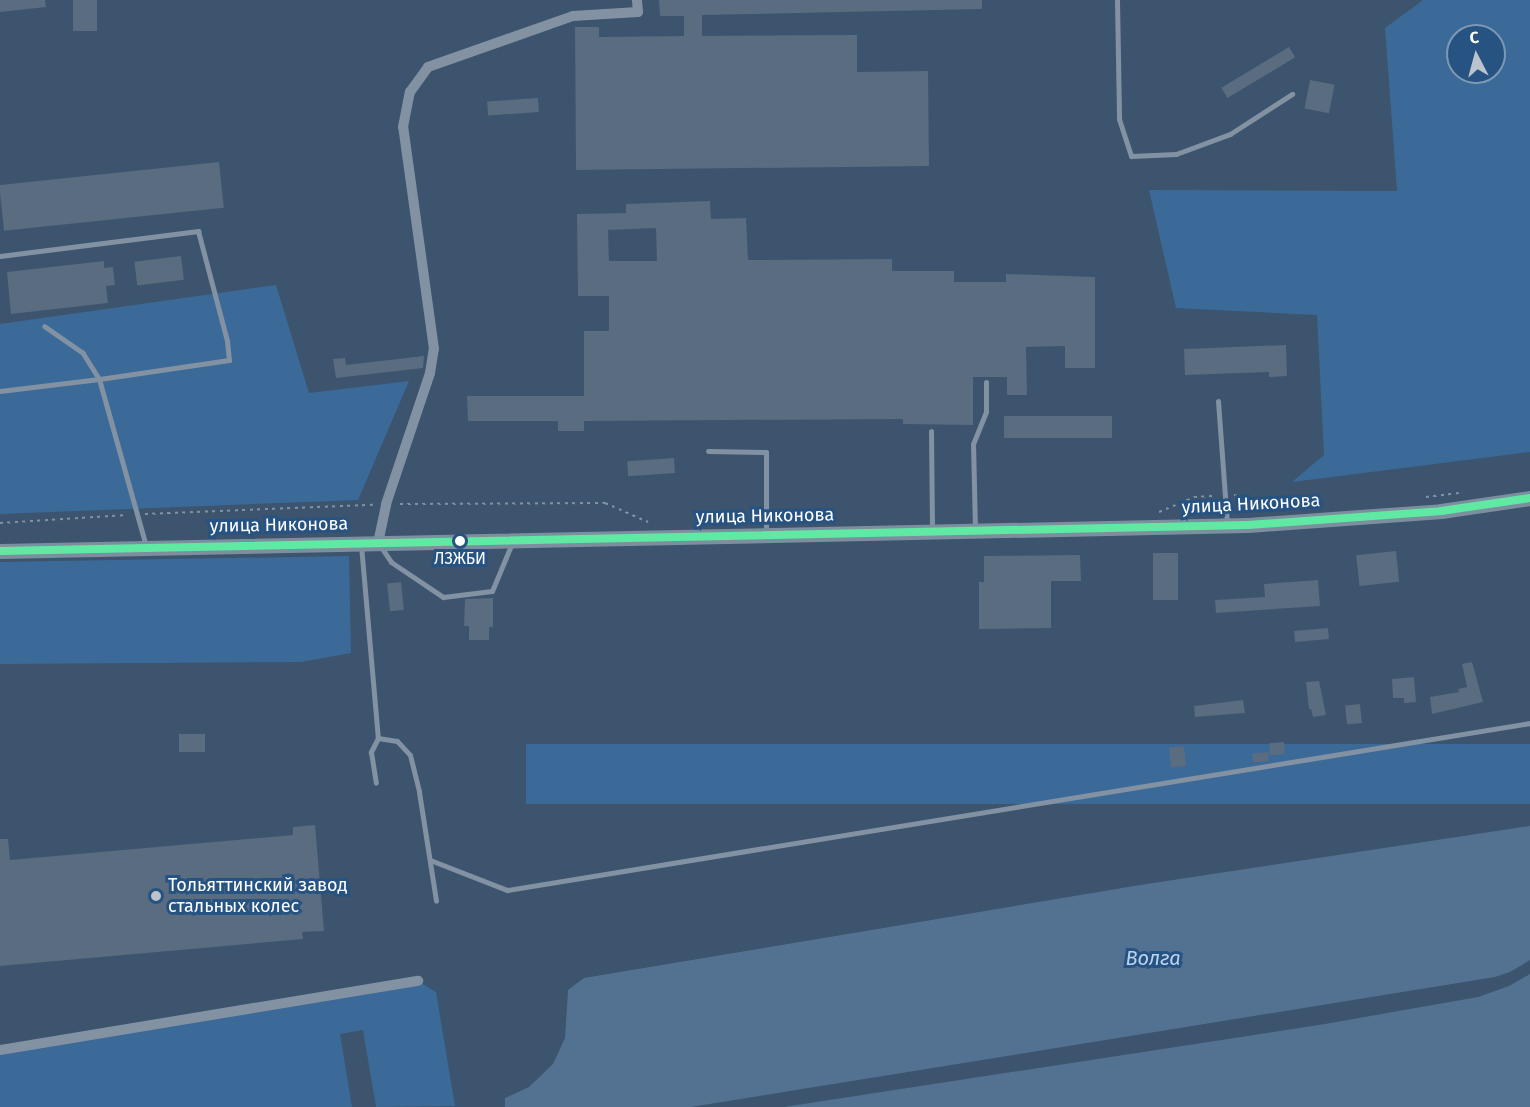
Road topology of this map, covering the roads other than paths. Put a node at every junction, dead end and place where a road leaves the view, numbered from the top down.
1 (637, 0) edge
2 (1118, 0) edge
3 (1292, 94) dead end
4 (0, 256) edge
5 (44, 326) dead end
6 (99, 379) junction
7 (986, 382) dead end
8 (0, 391) edge
9 (1218, 401) dead end
10 (931, 431) dead end
11 (708, 451) dead end
12 (1530, 498) edge
13 (1227, 526) junction
14 (975, 531) junction
15 (932, 532) junction
16 (766, 536) junction
17 (512, 542) junction
18 (361, 543) junction
19 (378, 543) junction
20 (146, 548) junction
21 (0, 550) edge
22 (1530, 723) edge
23 (378, 738) junction
24 (376, 783) dead end
25 (430, 860) junction
26 (436, 901) dead end
27 (418, 981) dead end
28 (0, 1050) edge

1 - 19 street
2 - 3 lane
4 - 6 lane
5 - 6 lane
6 - 8 lane
6 - 20 lane
7 - 14 lane
9 - 13 lane
10 - 15 lane
11 - 16 lane
12 - 13 main road, улица Никонова
13 - 14 main road, улица Никонова
14 - 15 main road, улица Никонова
15 - 16 main road, улица Никонова
16 - 17 main road, улица Никонова
17 - 19 main road, улица Никонова
17 - 19 lane
18 - 19 main road, улица Никонова
18 - 20 main road, улица Никонова
18 - 23 lane
20 - 21 main road, улица Никонова
22 - 25 lane
23 - 24 lane
23 - 25 lane
25 - 26 lane
27 - 28 street

